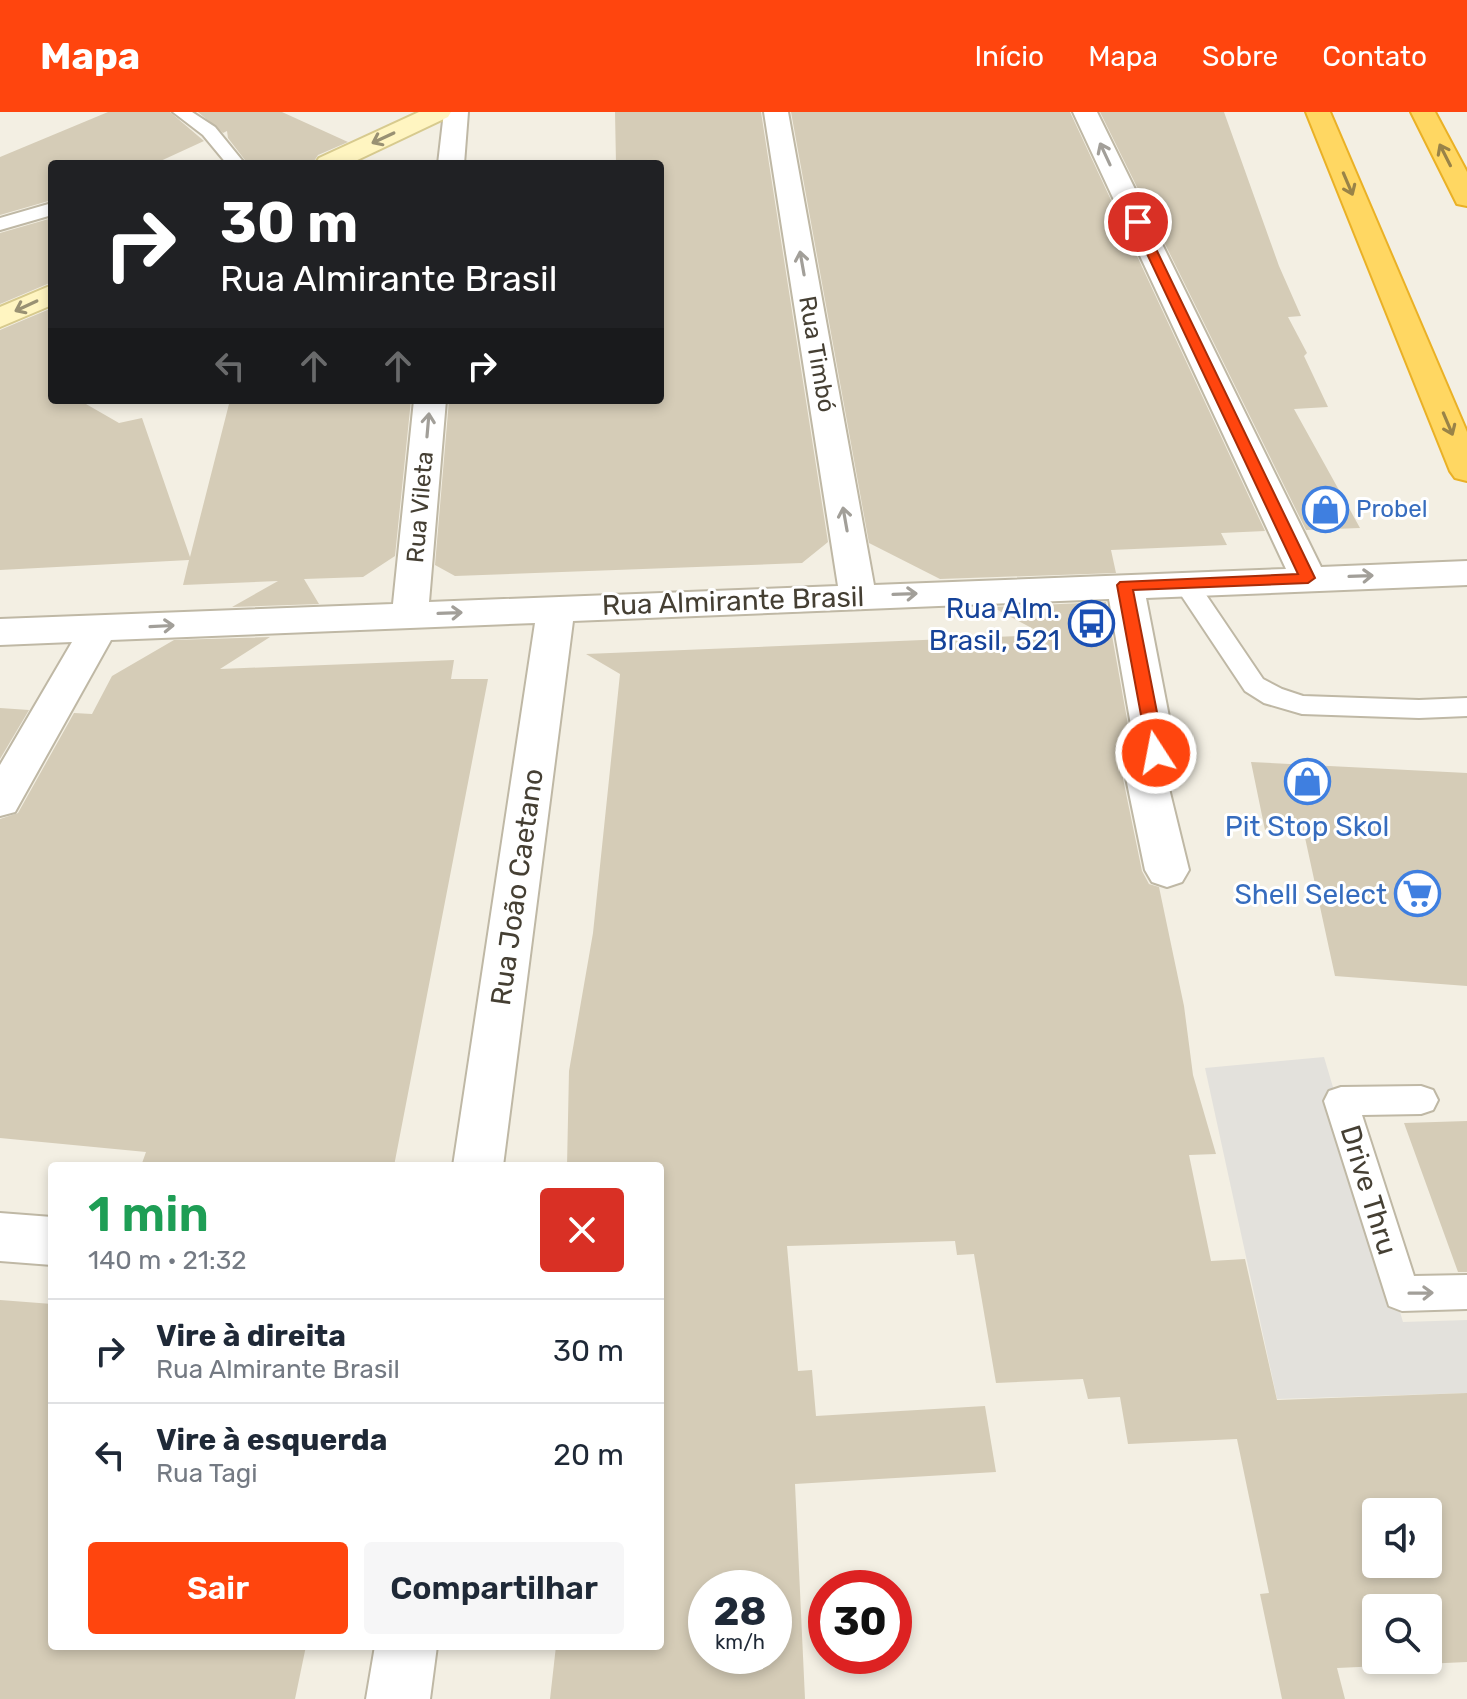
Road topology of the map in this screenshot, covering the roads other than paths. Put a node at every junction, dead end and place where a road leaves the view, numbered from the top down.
1 (181, 112) edge
2 (439, 112) edge
3 (456, 112) edge
4 (776, 112) edge
5 (1085, 112) edge
6 (1318, 112) edge
7 (1423, 112) edge
8 (226, 160) edge
9 (337, 160) edge
10 (451, 160) edge
11 (1467, 198) edge
12 (48, 210) edge
13 (0, 224) edge
14 (48, 296) edge
15 (0, 318) edge
16 (430, 404) edge
17 (1467, 471) edge
18 (1467, 573) edge
19 (1308, 578) junction
20 (1185, 583) junction
21 (1125, 585) junction
22 (858, 596) junction
23 (556, 608) junction
24 (410, 614) junction
25 (98, 629) junction
26 (0, 632) edge
27 (1467, 707) edge
28 (0, 801) edge
29 (1167, 870) dead end
30 (1421, 1100) dead end
31 (479, 1162) edge
32 (0, 1237) edge
33 (48, 1241) edge
34 (1467, 1292) edge
35 (405, 1650) edge
36 (398, 1699) edge

1 - 8 lane
2 -> 9 main road
3 - 10 street
22 -> 4 street, Rua Timbó
19 -> 5 street
6 -> 17 highway
11 -> 7 highway
12 - 13 lane
14 -> 15 main road
24 -> 16 street, Rua Vileta
19 -> 18 street, Rua Almirante Brasil
19 - 20 street, Rua Almirante Brasil
20 - 21 street, Rua Almirante Brasil
20 - 27 lane
22 -> 21 street, Rua Almirante Brasil
21 - 29 street
22 - 23 street, Rua Almirante Brasil
24 -> 23 street, Rua Almirante Brasil
23 - 31 street, Rua João Caetano
25 -> 24 street, Rua Almirante Brasil
25 - 26 street, Rua Almirante Brasil
25 - 28 street
30 -> 34 lane, Drive Thru
32 - 33 street
35 - 36 street

